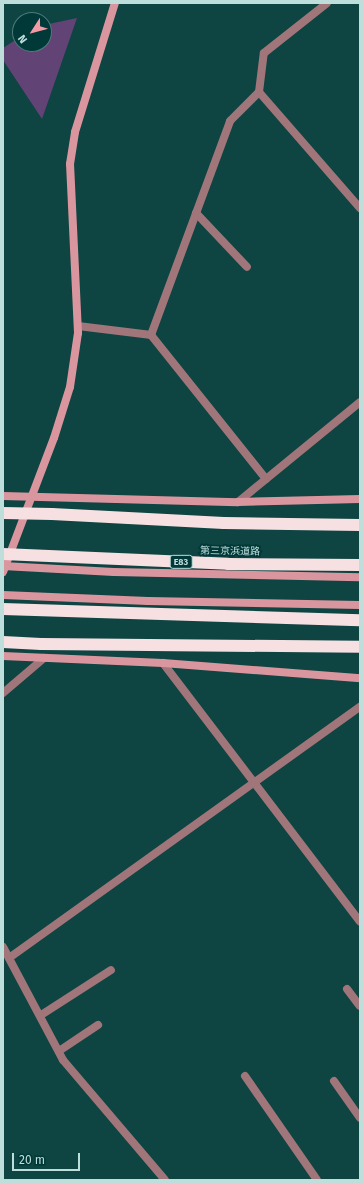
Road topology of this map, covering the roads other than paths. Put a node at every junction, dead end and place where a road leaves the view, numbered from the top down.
1 (115, 3) edge
2 (327, 3) edge
3 (259, 92) junction
4 (360, 208) edge
5 (196, 212) junction
6 (247, 267) dead end
7 (78, 326) junction
8 (151, 335) junction
9 (360, 402) edge
10 (266, 479) junction
11 (3, 496) edge
12 (33, 496) junction
13 (360, 499) edge
14 (238, 502) junction
15 (3, 513) edge
16 (360, 525) edge
17 (3, 554) edge
18 (360, 565) edge
19 (4, 568) edge
20 (360, 577) edge
21 (3, 595) edge
22 (360, 605) edge
23 (3, 609) edge
24 (360, 620) edge
25 (3, 642) edge
26 (360, 647) edge
27 (3, 656) edge
28 (44, 658) junction
29 (163, 664) junction
30 (360, 678) edge
31 (3, 693) edge
32 (360, 707) edge
33 (253, 782) junction
34 (360, 922) edge
35 (3, 947) edge
36 (9, 958) junction
37 (111, 970) dead end
38 (347, 989) dead end
39 (360, 1006) edge
40 (41, 1015) junction
41 (98, 1025) dead end
42 (59, 1051) junction
43 (245, 1076) dead end
44 (334, 1081) dead end
45 (360, 1118) edge
46 (165, 1180) edge
47 (317, 1180) edge

1 - 7 street
2 - 3 street
3 - 4 street
3 - 5 street
5 - 6 street
5 - 8 street
7 - 8 street
7 - 12 street
8 - 10 street
9 - 10 street
10 - 14 street
11 - 12 street
12 - 14 street
12 - 19 street
13 - 14 street
15 - 16 highway, bridge
17 - 18 highway, 第三京浜道路 / E83, bridge
19 - 20 street
21 - 22 street
23 - 24 highway
25 - 26 highway
27 - 28 street
28 - 29 street
28 - 31 street
29 - 30 street
29 - 33 street
32 - 33 street
33 - 34 street
33 - 36 street
35 - 36 street
36 - 40 street
37 - 40 street
38 - 39 street
40 - 42 street
41 - 42 street
42 - 46 street
43 - 47 street
44 - 45 street

